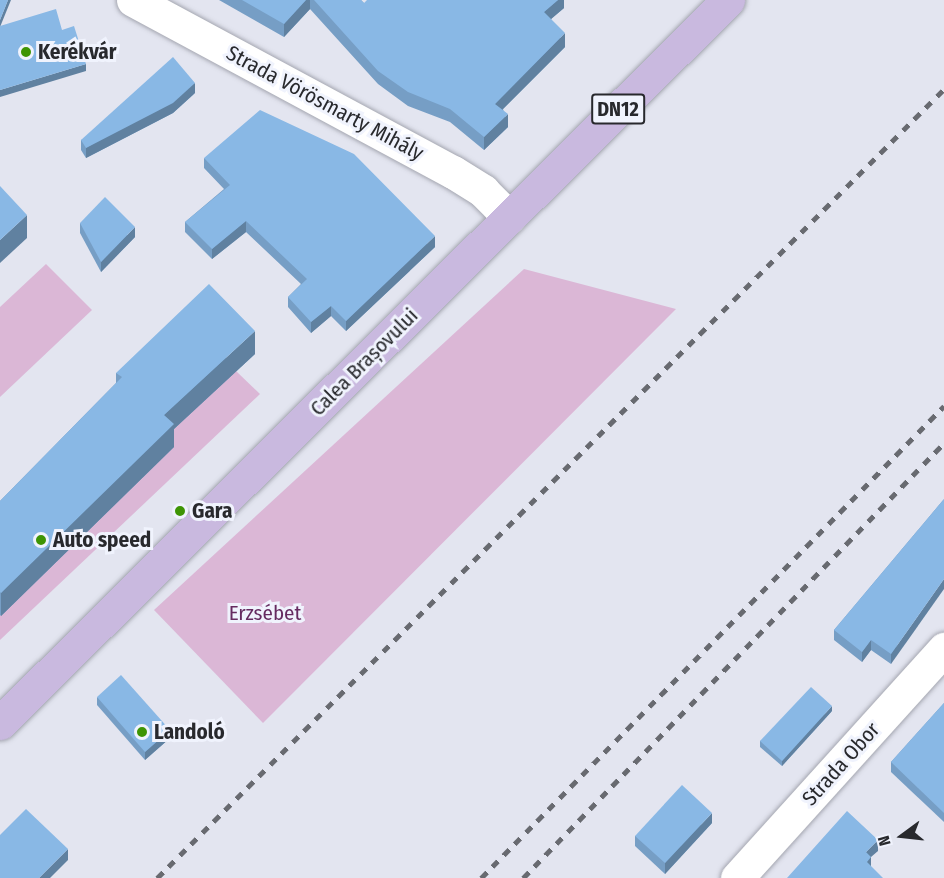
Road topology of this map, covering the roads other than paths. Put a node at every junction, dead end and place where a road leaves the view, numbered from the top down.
1 (133, 0) edge
2 (728, 0) edge
3 (509, 217) junction
4 (944, 649) edge
5 (0, 723) edge
6 (737, 878) edge

1 - 3 street, Strada Vörösmarty Mihály
2 - 3 main road, Calea Brașovului / DN12
3 - 5 main road, Calea Brașovului / DN12
4 - 6 street, Strada Obor

